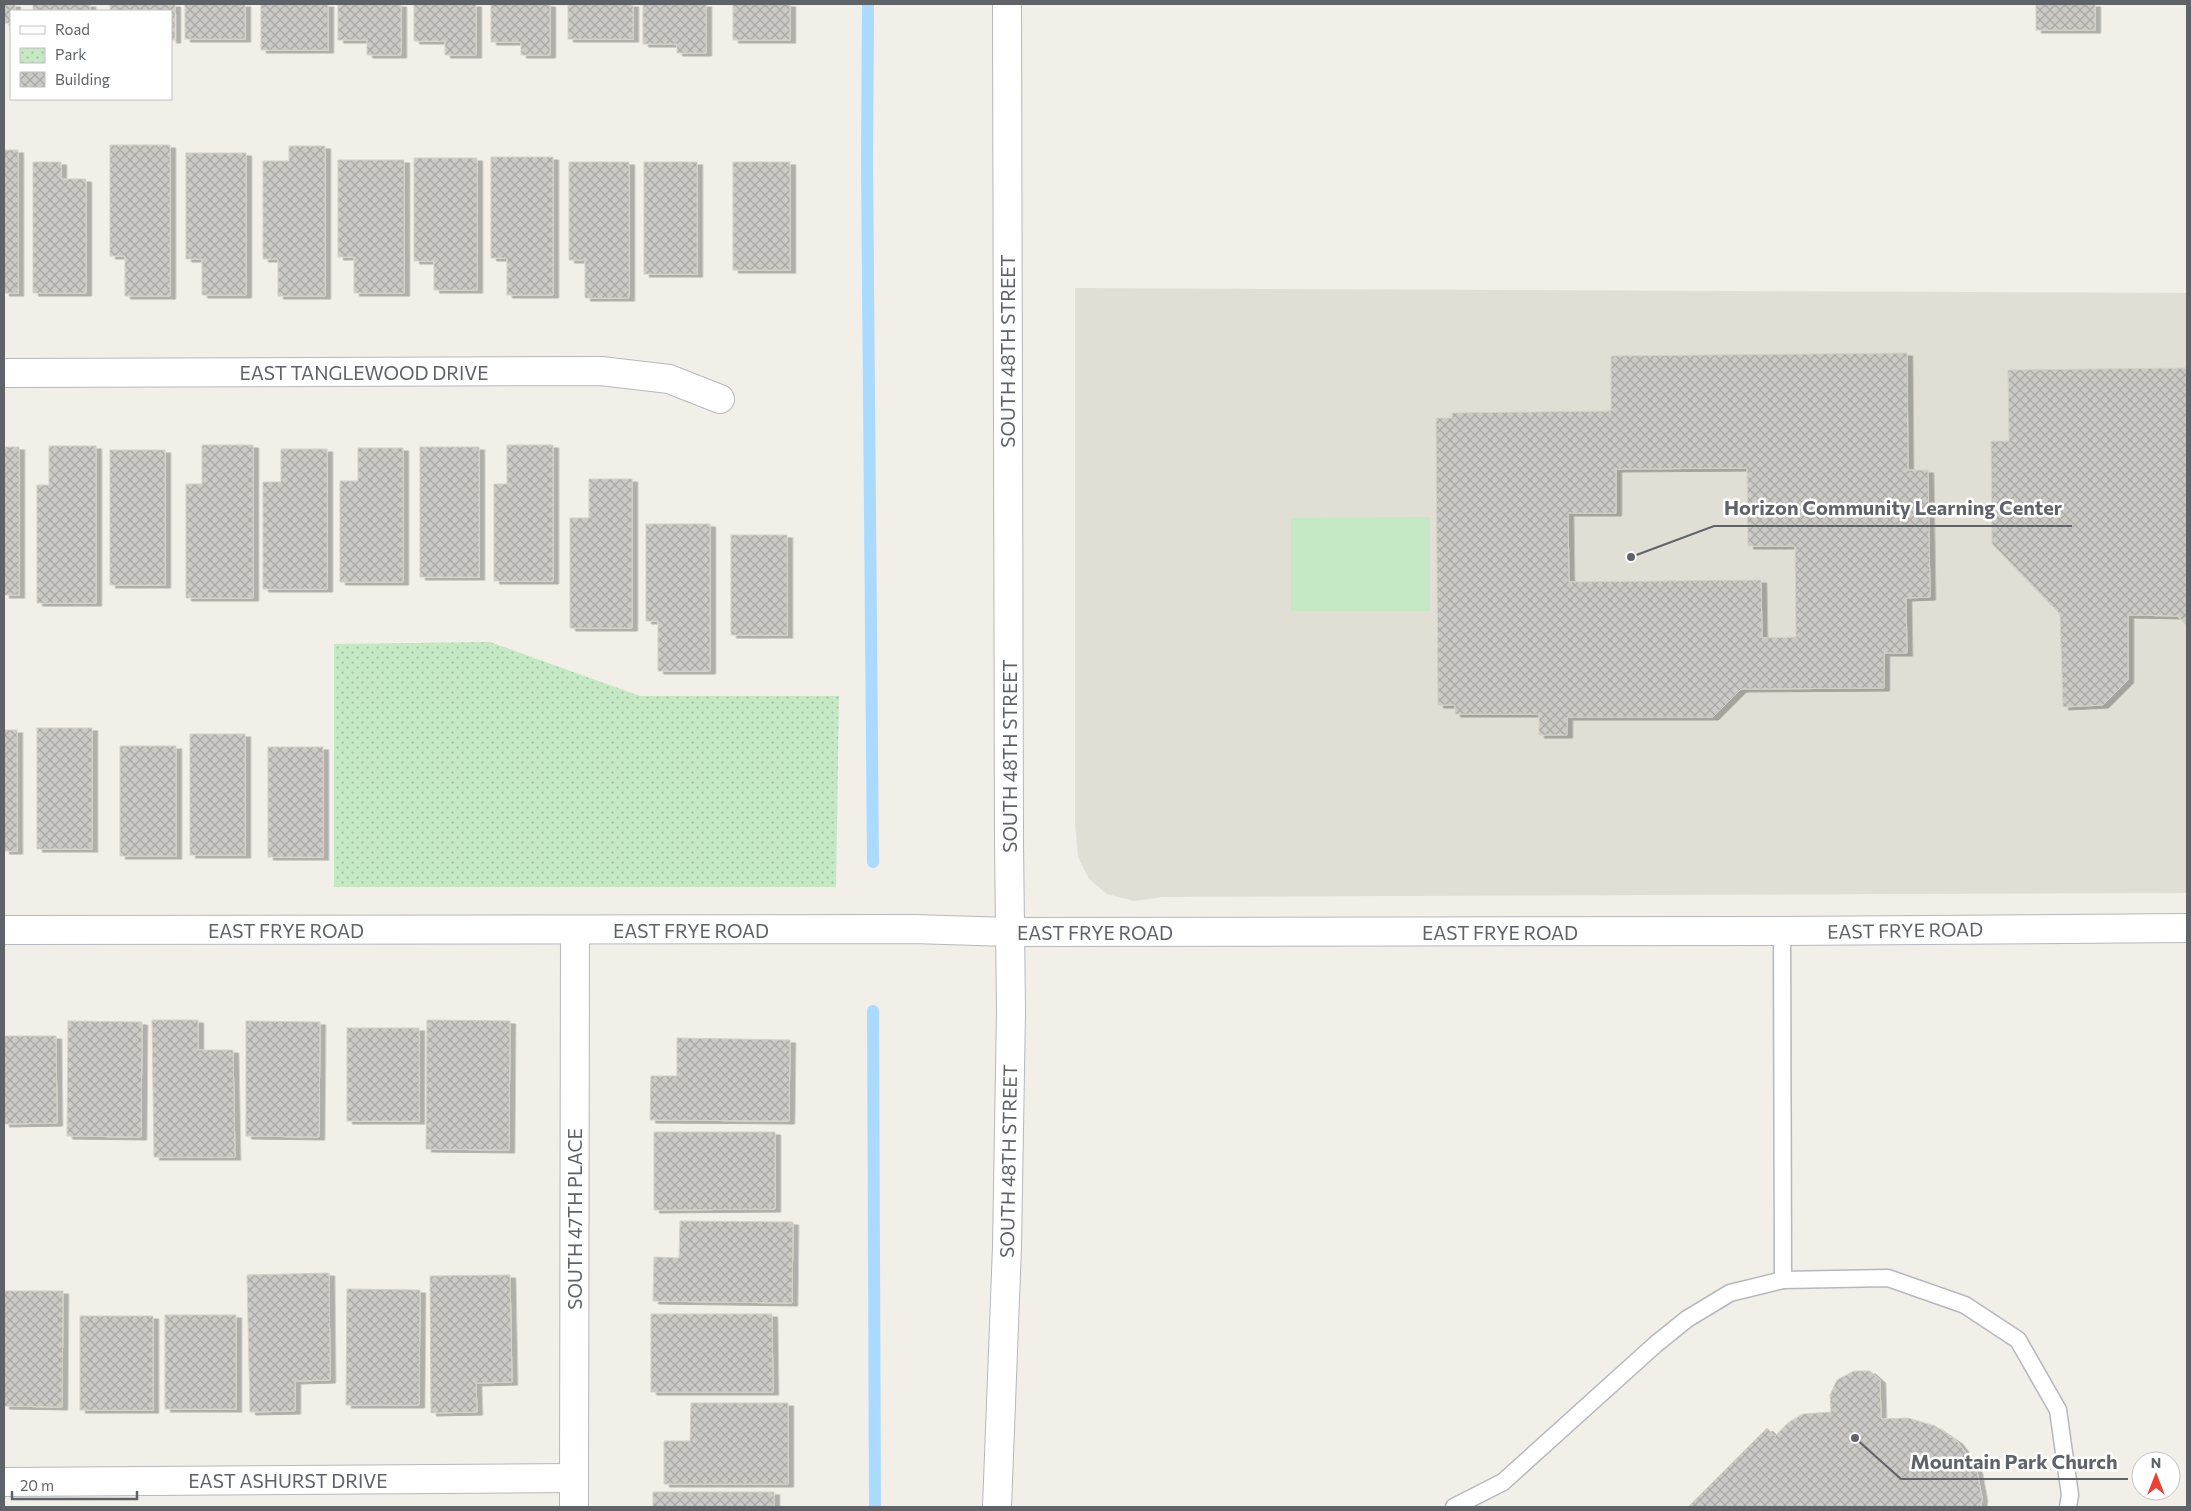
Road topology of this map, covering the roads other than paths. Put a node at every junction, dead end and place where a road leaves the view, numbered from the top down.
1 (1006, 4) edge
2 (4, 373) edge
3 (720, 399) dead end
4 (2187, 928) edge
5 (4, 930) edge
6 (575, 930) junction
7 (1782, 931) junction
8 (1010, 932) junction
9 (1783, 1280) junction
10 (573, 1478) junction
11 (4, 1482) edge
12 (574, 1507) edge
13 (997, 1507) edge
14 (1454, 1507) edge
15 (2068, 1507) edge

1 - 8 street, SOUTH 48TH STREET
2 - 3 street, EAST TANGLEWOOD DRIVE
4 - 7 street, EAST FRYE ROAD
5 - 6 street, EAST FRYE ROAD
6 - 8 street, EAST FRYE ROAD
6 - 10 street, SOUTH 47TH PLACE
7 - 8 street, EAST FRYE ROAD
7 - 9 lane
8 - 13 street, SOUTH 48TH STREET
9 - 14 lane
9 - 15 lane
10 - 11 street, EAST ASHURST DRIVE
10 - 12 street, SOUTH 47TH PLACE

